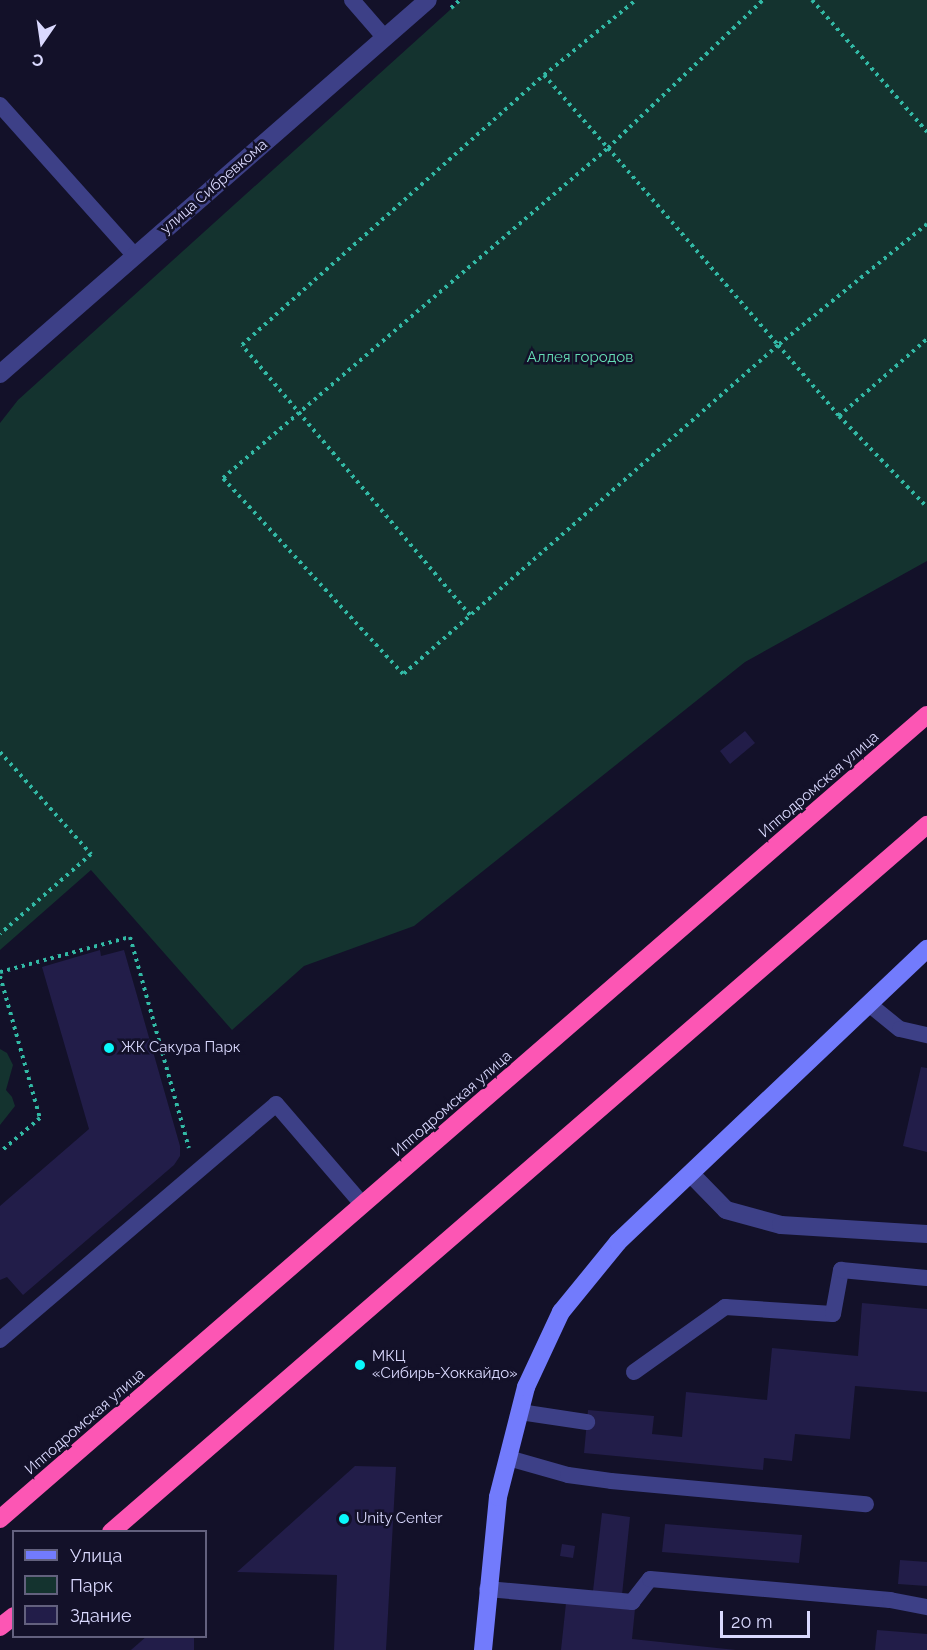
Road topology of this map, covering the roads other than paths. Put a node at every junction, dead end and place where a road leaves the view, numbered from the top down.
1 (352, 0) edge
2 (428, 0) edge
3 (385, 38) junction
4 (0, 105) edge
5 (135, 256) junction
6 (0, 374) edge
7 (927, 715) edge
8 (927, 825) edge
9 (927, 950) edge
10 (870, 1005) junction
11 (927, 1035) edge
12 (691, 1174) junction
13 (363, 1205) junction
14 (927, 1234) edge
15 (927, 1278) edge
16 (0, 1340) edge
17 (634, 1372) dead end
18 (520, 1412) junction
19 (587, 1422) dead end
20 (508, 1458) junction
21 (866, 1504) dead end
22 (0, 1519) edge
23 (113, 1530) edge
24 (488, 1589) junction
25 (927, 1607) edge
26 (12, 1618) edge
27 (0, 1628) edge
28 (483, 1650) edge

1 - 3 lane
2 - 3 street, улица Сибревкома
3 - 5 street, улица Сибревкома
4 - 5 lane
5 - 6 street, улица Сибревкома
7 - 13 highway, Ипподромская улица
8 - 23 highway
9 - 10 street
10 - 11 lane
10 - 12 street
12 - 14 street
12 - 18 street
13 - 16 lane
13 - 22 highway, Ипподромская улица
15 - 17 lane
18 - 19 lane
18 - 20 street
20 - 21 lane
20 - 24 street
24 - 25 lane
24 - 28 street
26 - 27 highway

